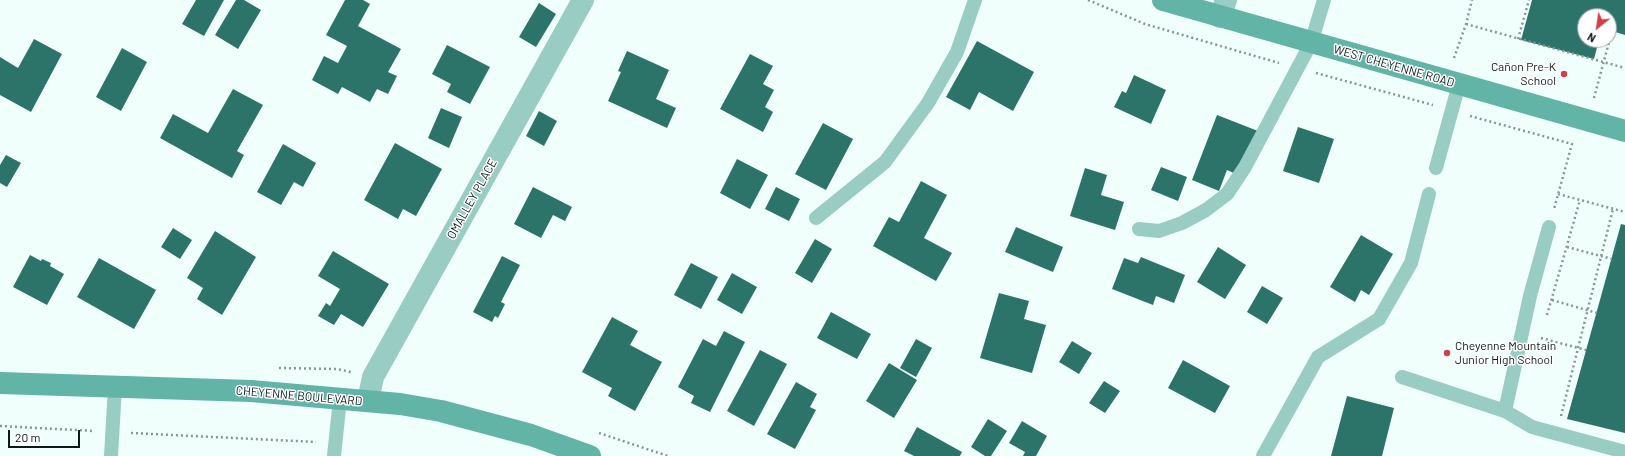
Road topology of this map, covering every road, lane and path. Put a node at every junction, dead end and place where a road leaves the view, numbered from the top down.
1 (583, 0) edge
2 (975, 0) edge
3 (1088, 0) edge
4 (1164, 0) edge
5 (1324, 0) edge
6 (1472, 0) edge
7 (1529, 0) edge
8 (1223, 8) edge
9 (1466, 24) junction
10 (1518, 38) junction
11 (1311, 43) junction
12 (1608, 48) edge
13 (1447, 56) dead end
14 (1604, 63) junction
15 (1298, 68) junction
16 (1625, 68) edge
17 (1459, 84) junction
18 (1594, 97) dead end
19 (1451, 111) junction
20 (1625, 131) edge
21 (1436, 168) dead end
22 (1429, 194) dead end
23 (1558, 194) junction
24 (1580, 200) junction
25 (1613, 209) junction
26 (1625, 212) edge
27 (816, 218) dead end
28 (1549, 227) joint
29 (1139, 229) dead end
30 (1567, 247) junction
31 (1601, 258) junction
32 (1612, 259) dead end
33 (1552, 300) junction
34 (1587, 311) junction
35 (1596, 314) dead end
36 (1547, 316) dead end
37 (1543, 331) dead end
38 (1578, 347) junction
39 (1586, 350) dead end
40 (1402, 377) dead end
41 (0, 383) edge
42 (115, 387) junction
43 (340, 399) junction
44 (368, 401) junction
45 (1505, 411) junction
46 (1560, 418) dead end
47 (0, 426) edge
48 (113, 432) junction
49 (334, 450) edge
50 (1625, 452) edge
51 (112, 456) edge
52 (590, 456) edge
53 (1263, 456) edge

1 - 44 street, OMALLEY PLACE
2 - 27 lane
3 - 15 path
4 - 8 main road, WEST CHEYENNE ROAD
5 - 11 lane
6 - 9 path
7 - 10 path
8 - 11 main road, WEST CHEYENNE ROAD
9 - 10 path
9 - 13 path
10 - 14 path
11 - 15 lane
11 - 17 main road, WEST CHEYENNE ROAD
12 - 14 path
14 - 16 path
14 - 18 path
15 - 19 path
15 - 29 lane
17 - 19 lane
17 - 20 main road, WEST CHEYENNE ROAD
19 - 21 lane
19 - 23 path
22 - 53 lane
23 - 24 path
23 - 28 path
24 - 25 path
24 - 30 path
25 - 26 path
25 - 31 path
28 - 45 lane
30 - 31 path
30 - 33 path
31 - 32 path
31 - 34 path
33 - 34 path
33 - 36 path
34 - 35 path
34 - 38 path
37 - 38 path
38 - 39 path
38 - 46 path
40 - 45 lane
41 - 42 main road, CHEYENNE BOULEVARD
42 - 43 main road, CHEYENNE BOULEVARD
42 - 48 lane
43 - 44 main road, CHEYENNE BOULEVARD
43 - 49 lane
44 - 52 main road, CHEYENNE BOULEVARD
45 - 50 lane
47 - 48 path
48 - 49 path
48 - 51 lane

